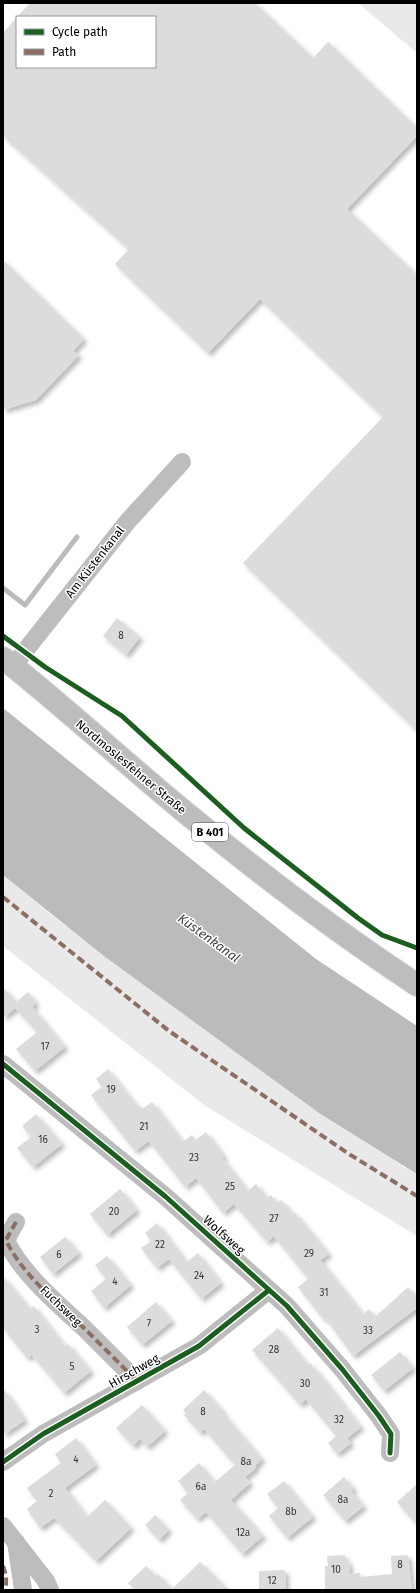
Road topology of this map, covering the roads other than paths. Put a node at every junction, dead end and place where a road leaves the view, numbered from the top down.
1 (182, 462) dead end
2 (8, 662) edge
3 (417, 985) edge
4 (3, 1064) edge
5 (16, 1222) dead end
6 (269, 1290) junction
7 (136, 1381) junction
8 (390, 1453) dead end
9 (3, 1462) edge
10 (3, 1526) edge
11 (16, 1542) junction
12 (23, 1590) edge
13 (50, 1590) edge

1 - 2 street, Am Küstenkanal
2 - 3 main road, Nordmoslesfehner Straße / B 401
4 - 6 street, Wolfsweg
5 - 7 street, Fuchsweg
6 - 7 street, Hirschweg
6 - 8 street, Wolfsweg
7 - 9 street, Hirschweg
10 - 11 street
11 - 12 street
11 - 13 street

